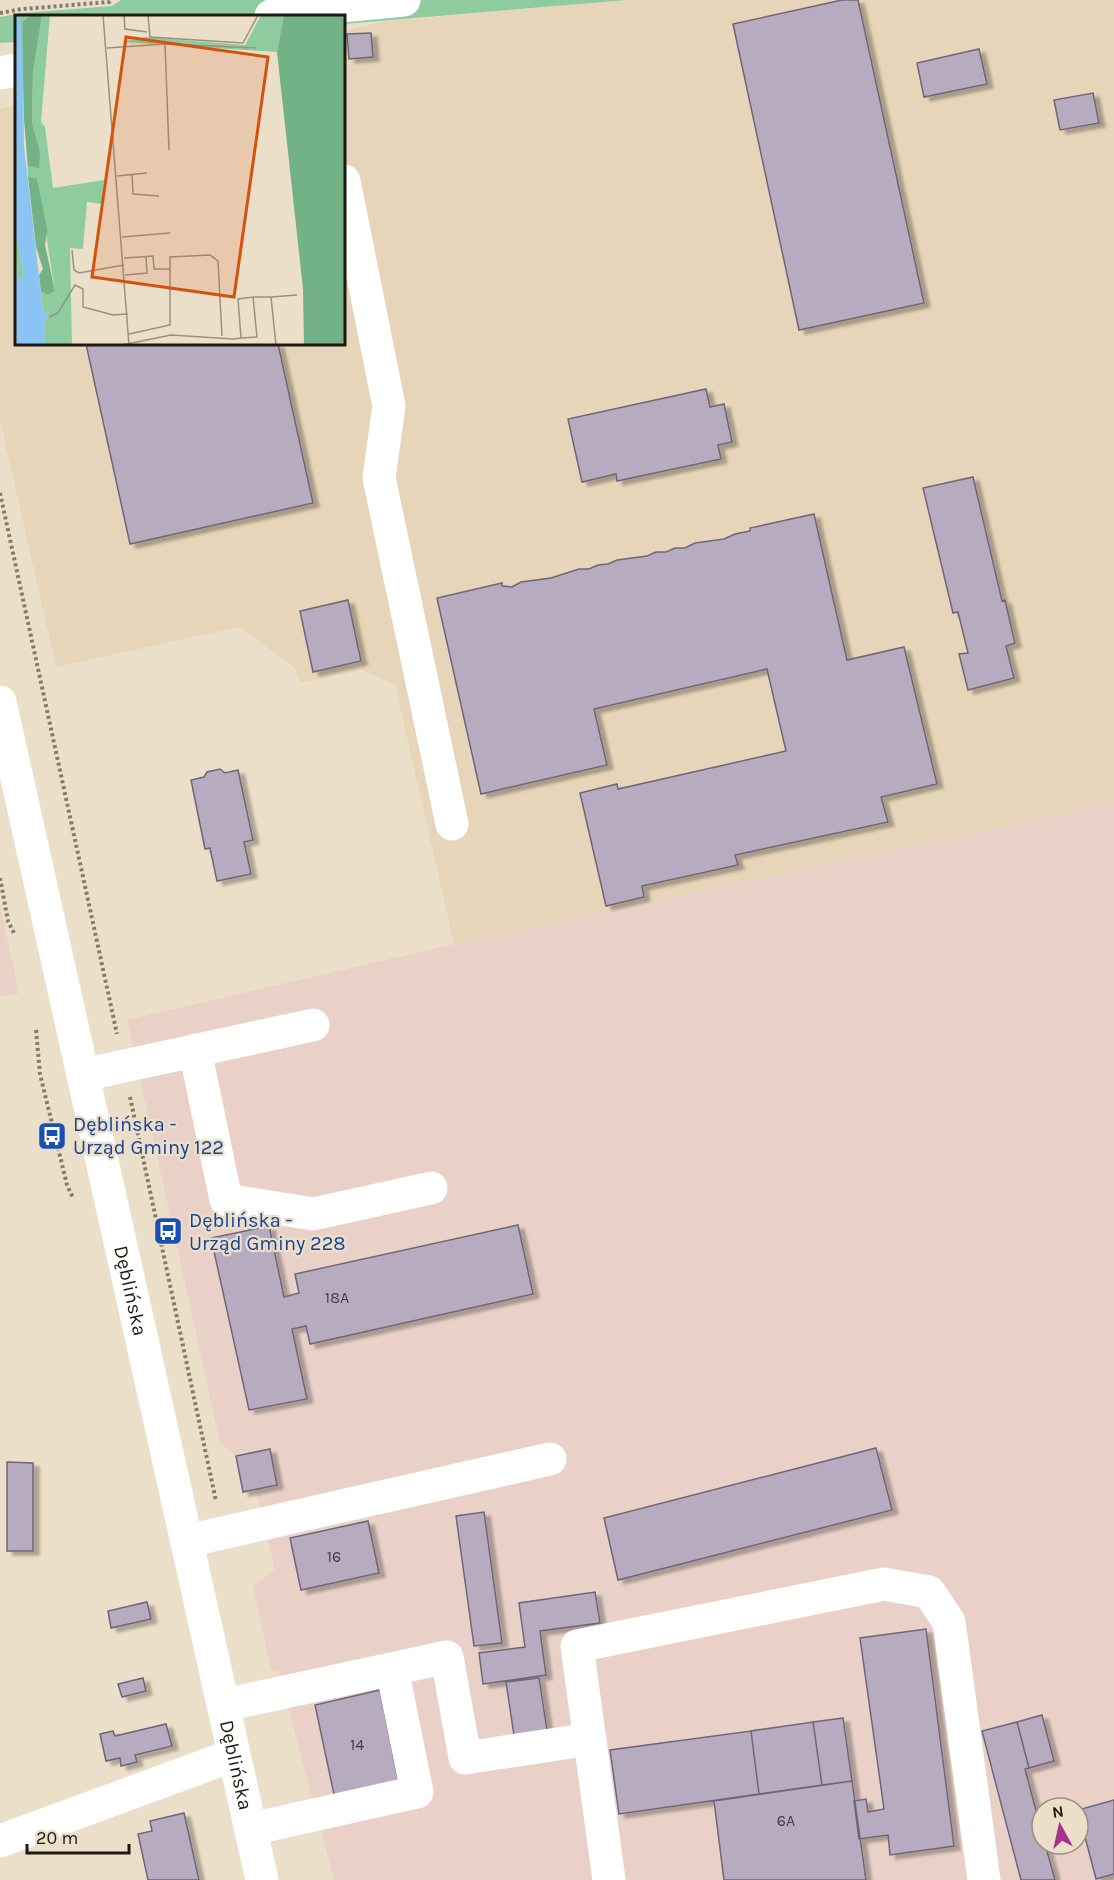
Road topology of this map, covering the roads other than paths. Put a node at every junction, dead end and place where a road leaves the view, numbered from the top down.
1 (404, 0) edge
2 (309, 13) edge
3 (284, 15) edge
4 (15, 70) edge
5 (0, 73) edge
6 (345, 186) edge
7 (0, 702) edge
8 (452, 824) dead end
9 (313, 1025) dead end
10 (195, 1050) junction
11 (83, 1075) junction
12 (431, 1188) dead end
13 (550, 1459) dead end
14 (187, 1541) junction
15 (392, 1669) junction
16 (224, 1705) junction
17 (590, 1739) junction
18 (234, 1755) junction
19 (251, 1829) junction
20 (0, 1841) edge
21 (262, 1880) edge
22 (609, 1880) edge
23 (984, 1880) edge

1 - 2 main road
2 - 3 main road
4 - 5 main road
6 - 8 main road
7 - 11 main road, Dęblińska
9 - 10 main road
10 - 11 main road
10 - 12 main road
11 - 14 main road, Dęblińska
13 - 14 main road
14 - 16 main road, Dęblińska
15 - 16 main road
15 - 17 main road
15 - 19 main road
16 - 18 main road, Dęblińska
17 - 22 main road
17 - 23 main road
18 - 19 main road, Dęblińska
18 - 20 main road
19 - 21 main road, Dęblińska

